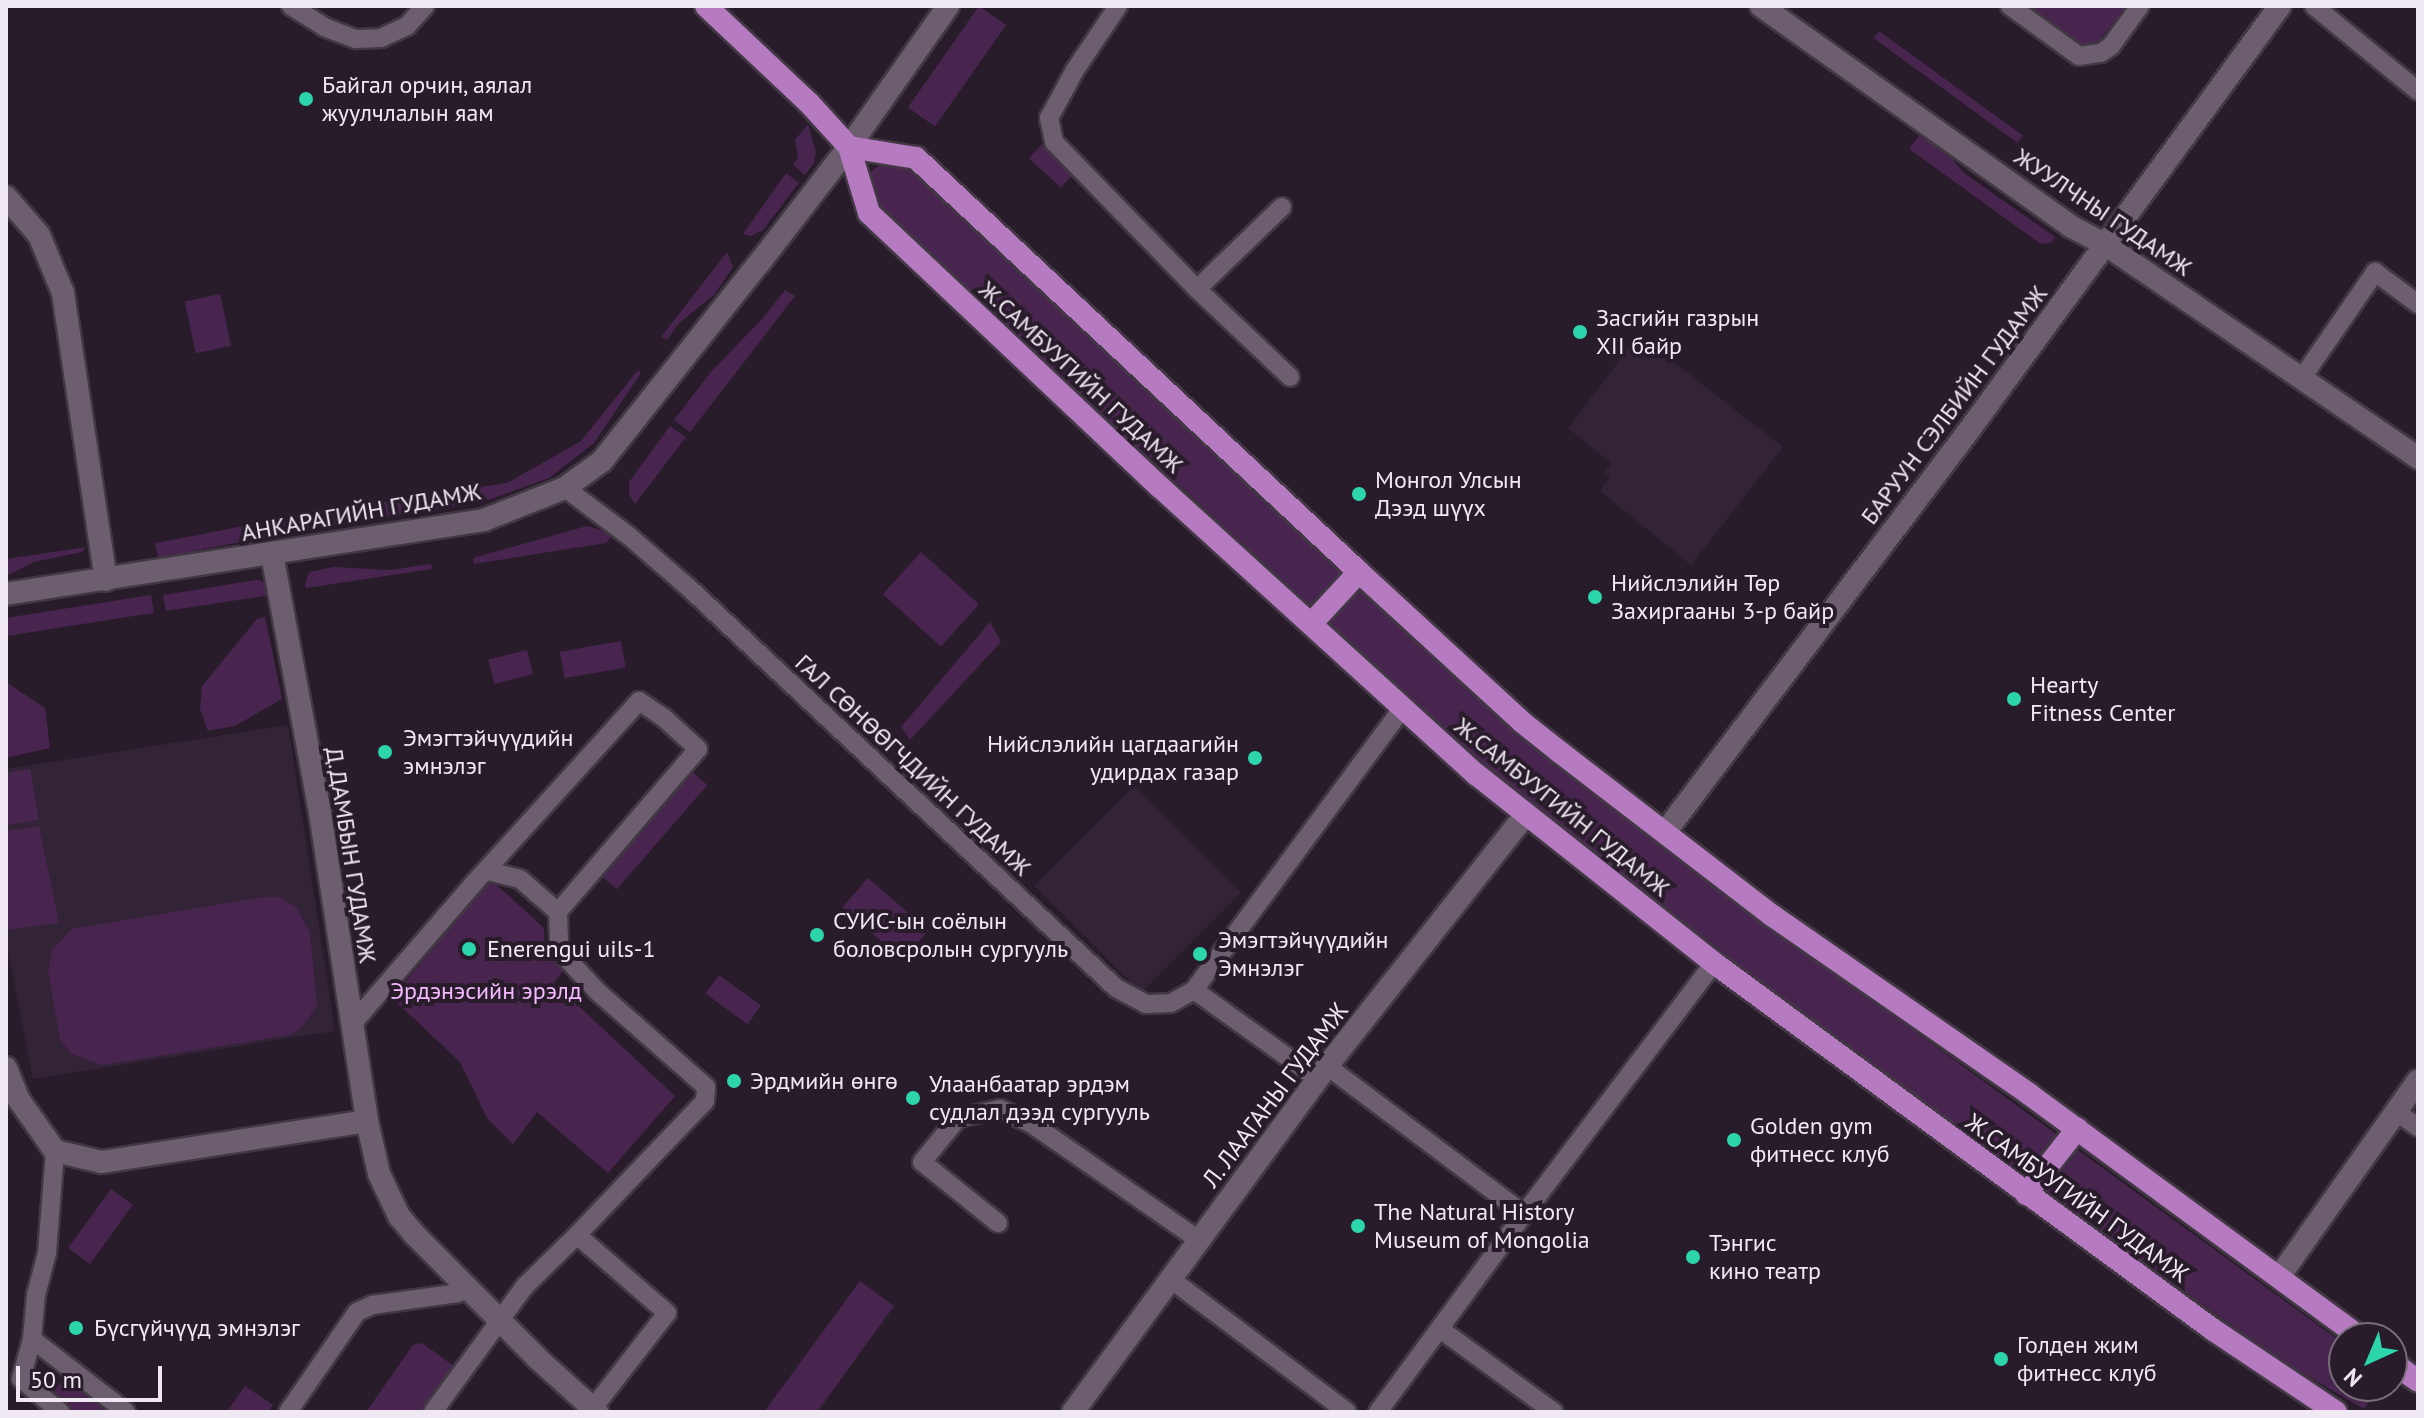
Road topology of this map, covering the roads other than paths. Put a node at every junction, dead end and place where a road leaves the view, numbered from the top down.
1 (291, 6) edge
2 (425, 6) edge
3 (706, 6) edge
4 (948, 6) edge
5 (1118, 6) edge
6 (1761, 6) edge
7 (2010, 6) edge
8 (2140, 6) edge
9 (2280, 6) edge
10 (2314, 6) edge
11 (2418, 91) edge
12 (849, 147) junction
13 (6, 197) edge
14 (1282, 207) dead end
15 (2106, 245) junction
16 (1197, 289) junction
17 (2418, 304) edge
18 (1290, 377) dead end
19 (2302, 378) junction
20 (2418, 458) edge
21 (565, 488) junction
22 (272, 554) junction
23 (1359, 572) junction
24 (106, 580) junction
25 (6, 594) edge
26 (1311, 624) junction
27 (1403, 708) junction
28 (1526, 814) junction
29 (1666, 831) junction
30 (487, 871) junction
31 (558, 912) junction
32 (1714, 963) junction
33 (1194, 990) junction
34 (352, 1024) junction
35 (6, 1068) edge
36 (1322, 1072) junction
37 (2418, 1081) edge
38 (2395, 1111) junction
39 (367, 1121) junction
40 (2418, 1127) edge
41 (2077, 1129) junction
42 (55, 1151) junction
43 (2026, 1194) junction
44 (1524, 1214) junction
45 (998, 1223) dead end
46 (577, 1235) junction
47 (1199, 1240) junction
48 (2279, 1277) junction
49 (1172, 1280) junction
50 (467, 1288) junction
51 (500, 1321) junction
52 (2339, 1322) edge
53 (1440, 1329) junction
54 (32, 1339) junction
55 (595, 1410) edge
56 (60, 1412) edge
57 (126, 1412) edge
58 (288, 1412) edge
59 (433, 1412) edge
60 (1073, 1412) edge
61 (1347, 1412) edge
62 (1378, 1412) edge
63 (1554, 1412) edge
64 (2336, 1412) edge

1 - 2 street
3 - 12 main road, Ж.САМБУУГИЙН ГУДАМЖ
4 - 12 main road, АНКАРАГИЙН ГУДАМЖ
5 - 16 street
6 - 15 main road, ЖУУЛЧНЫ ГУДАМЖ
7 - 8 street
9 - 15 main road, БАРУУН СЭЛБИЙН ГУДАМЖ
10 - 11 street
12 - 21 main road, АНКАРАГИЙН ГУДАМЖ
12 - 23 main road, Ж.САМБУУГИЙН ГУДАМЖ
12 - 26 main road, Ж.САМБУУГИЙН ГУДАМЖ
13 - 24 main road
14 - 16 street
15 - 19 main road, ЖУУЛЧНЫ ГУДАМЖ
15 - 29 main road, БАРУУН СЭЛБИЙН ГУДАМЖ
16 - 18 street
17 - 19 street
19 - 20 main road, ЖУУЛЧНЫ ГУДАМЖ
21 - 22 main road, АНКАРАГИЙН ГУДАМЖ
21 - 33 street, ГАЛ СӨНӨӨГЧДИЙН ГУДАМЖ
22 - 24 main road, АНКАРАГИЙН ГУДАМЖ
22 - 34 main road, Д.ДАМБЫН ГУДАМЖ
23 - 26 main road
23 - 29 main road, Ж.САМБУУГИЙН ГУДАМЖ
24 - 25 main road, АНКАРАГИЙН ГУДАМЖ
26 - 27 main road, Ж.САМБУУГИЙН ГУДАМЖ
27 - 28 main road, Ж.САМБУУГИЙН ГУДАМЖ
27 - 33 street
28 - 32 main road, Ж.САМБУУГИЙН ГУДАМЖ
28 - 36 main road, Л. ЛААГАНЫ ГУДАМЖ
29 - 41 main road, Ж.САМБУУГИЙН ГУДАМЖ
30 - 31 street
30 - 31 street
30 - 34 street
31 - 46 street
32 - 43 main road, Ж.САМБУУГИЙН ГУДАМЖ
32 - 44 street
33 - 36 street
34 - 39 main road, Д.ДАМБЫН ГУДАМЖ
35 - 42 main road
36 - 44 street
36 - 47 main road, Л. ЛААГАНЫ ГУДАМЖ
37 - 38 main road
38 - 40 street
38 - 48 main road
39 - 42 main road
39 - 50 main road, Д.ДАМБЫН ГУДАМЖ
41 - 43 main road
41 - 48 main road, Ж.САМБУУГИЙН ГУДАМЖ
42 - 54 street
43 - 64 main road, Ж.САМБУУГИЙН ГУДАМЖ
44 - 53 street
45 - 47 street
46 - 51 street
46 - 55 street
47 - 49 main road, Л. ЛААГАНЫ ГУДАМЖ
48 - 52 main road, Ж.САМБУУГИЙН ГУДАМЖ
49 - 60 main road, Л. ЛААГАНЫ ГУДАМЖ
49 - 61 street
50 - 51 main road, Д.ДАМБЫН ГУДАМЖ
50 - 58 street
51 - 55 main road, Д.ДАМБЫН ГУДАМЖ
51 - 59 street
53 - 62 street
53 - 63 street
54 - 56 street
54 - 57 street

